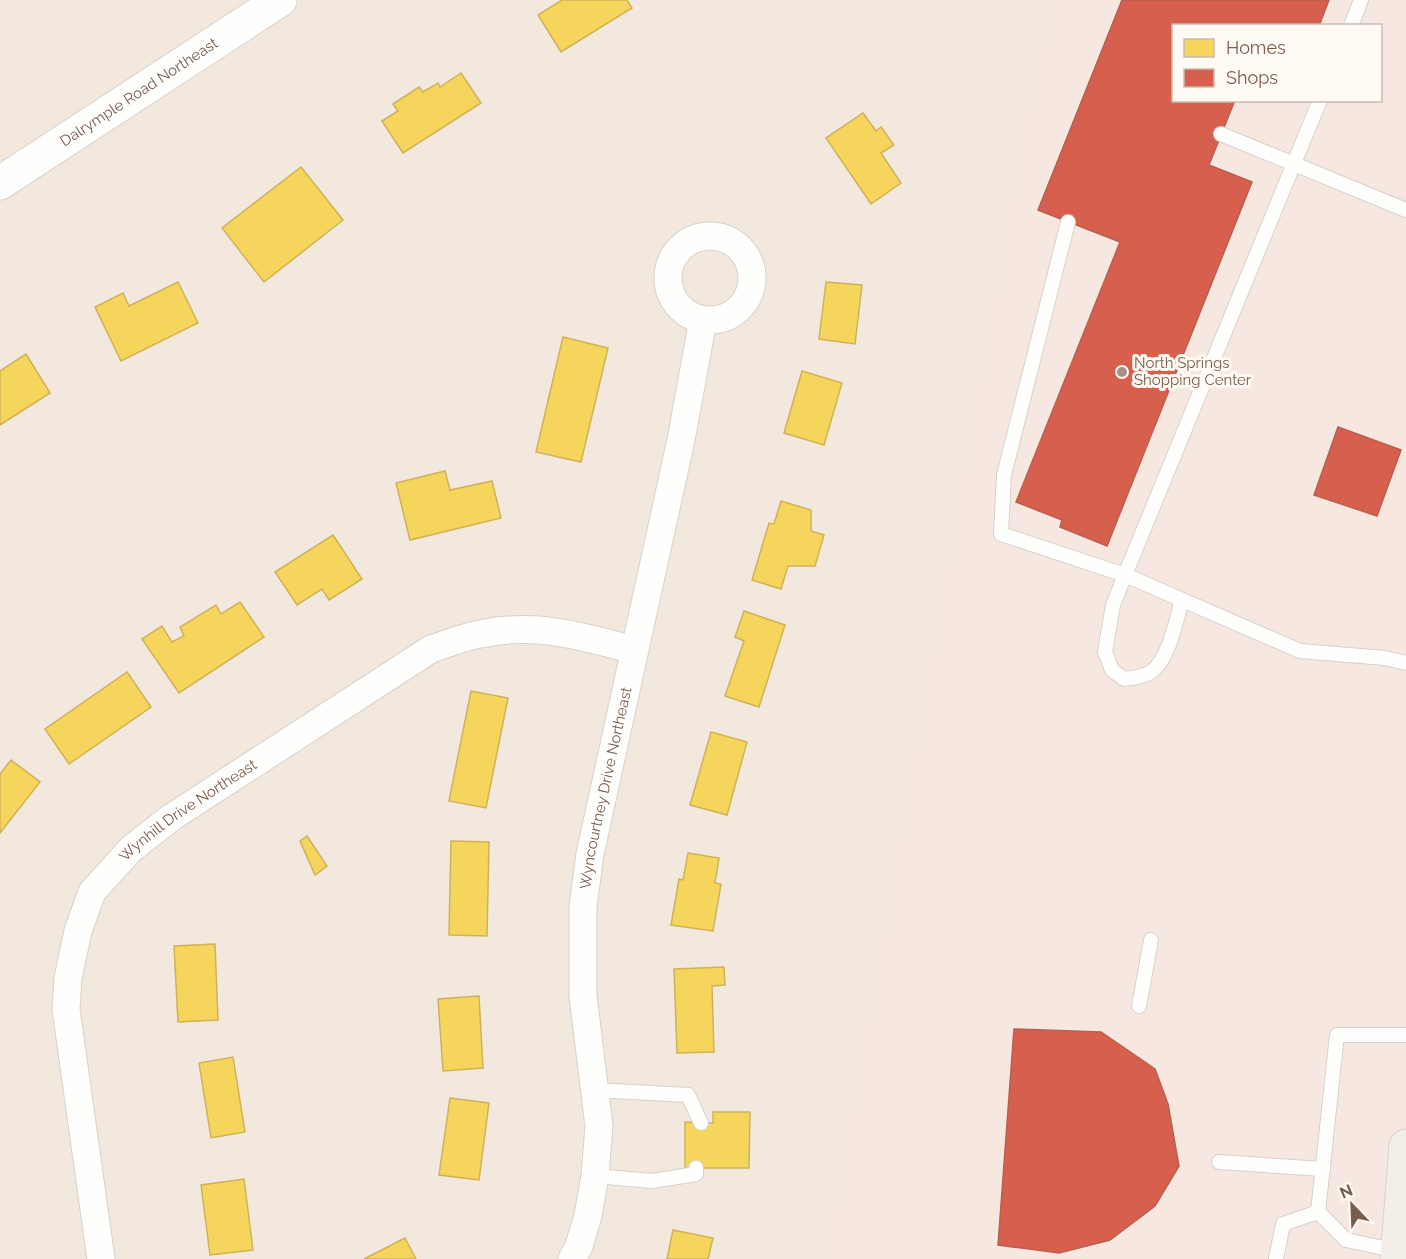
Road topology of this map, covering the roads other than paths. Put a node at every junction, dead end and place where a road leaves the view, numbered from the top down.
1 (280, 0) edge
2 (1361, 0) edge
3 (1352, 24) edge
4 (1319, 102) edge
5 (1221, 134) dead end
6 (1294, 164) junction
7 (0, 183) edge
8 (1406, 210) edge
9 (1068, 222) dead end
10 (703, 320) dead end
11 (1125, 575) junction
12 (1182, 600) junction
13 (634, 650) junction
14 (1406, 663) edge
15 (1151, 940) dead end
16 (1139, 1006) dead end
17 (1406, 1035) edge
18 (594, 1090) junction
19 (701, 1123) dead end
20 (1406, 1146) edge
21 (1219, 1162) dead end
22 (696, 1168) dead end
23 (1323, 1169) junction
24 (595, 1176) junction
25 (1318, 1212) junction
26 (1397, 1255) edge
27 (101, 1259) edge
28 (572, 1259) edge
29 (1276, 1259) edge

1 - 7 street, Dalrymple Road Northeast
2 - 3 lane
4 - 6 lane
5 - 6 lane
6 - 8 lane
6 - 11 lane
9 - 11 lane
10 - 13 street, Wyncourtney Drive Northeast
11 - 12 lane
11 - 12 lane
12 - 14 lane
13 - 18 street, Wyncourtney Drive Northeast
13 - 27 street, Wynhill Drive Northeast
15 - 16 lane
17 - 23 lane
18 - 19 lane
18 - 24 street, Wyncourtney Drive Northeast
20 - 26 main road
21 - 23 lane
22 - 24 lane
23 - 25 lane
24 - 28 street, Wyncourtney Drive Northeast
25 - 26 lane
25 - 29 lane

